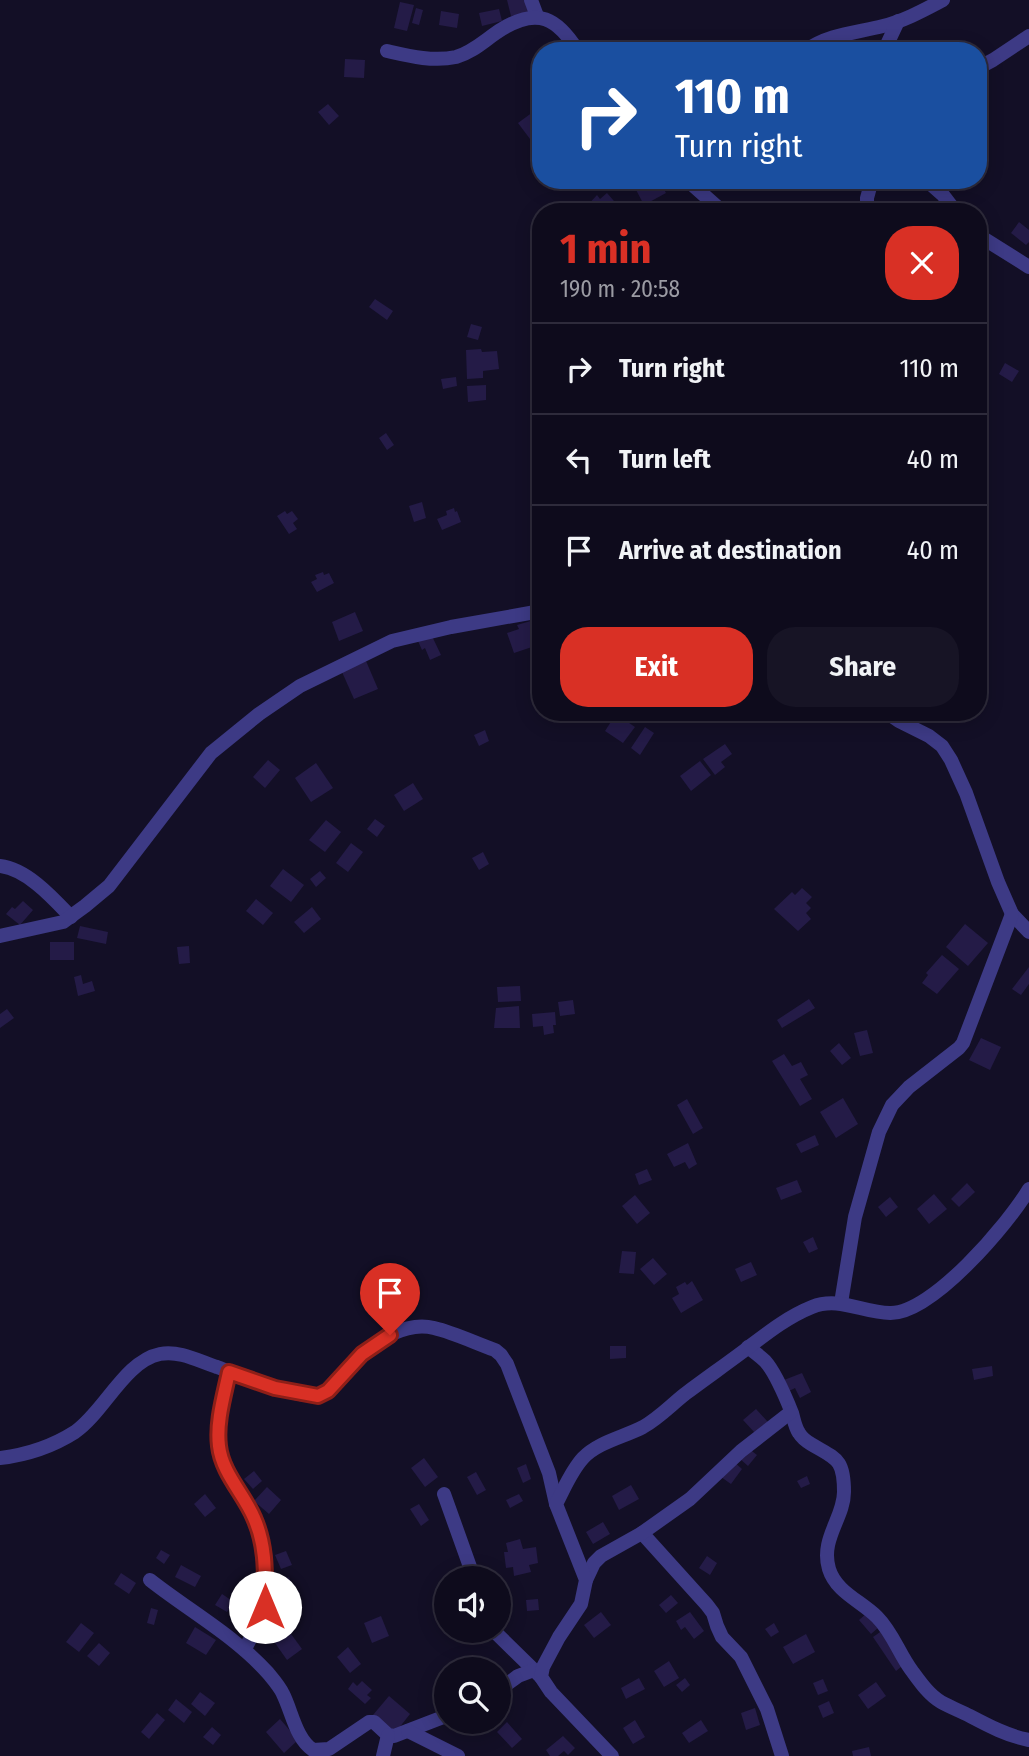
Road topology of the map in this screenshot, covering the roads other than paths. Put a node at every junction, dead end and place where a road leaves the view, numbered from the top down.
1 (531, 0) edge
2 (943, 0) edge
3 (537, 16) junction
4 (898, 21) junction
5 (1029, 36) edge
6 (573, 42) edge
7 (817, 42) edge
8 (888, 42) edge
9 (387, 51) dead end
10 (987, 63) edge
11 (697, 189) edge
12 (936, 189) edge
13 (713, 203) edge
14 (949, 203) edge
15 (987, 241) edge
16 (1029, 267) edge
17 (532, 613) edge
18 (899, 721) edge
19 (0, 866) edge
20 (1012, 914) junction
21 (71, 917) junction
22 (1029, 932) edge
23 (0, 936) edge
24 (1029, 1189) edge
25 (841, 1303) junction
26 (748, 1348) junction
27 (229, 1372) junction
28 (791, 1412) junction
29 (0, 1458) edge
30 (444, 1494) dead end
31 (556, 1504) junction
32 (642, 1532) junction
33 (470, 1566) edge
34 (150, 1580) dead end
35 (586, 1580) junction
36 (507, 1643) edge
37 (245, 1650) junction
38 (538, 1673) junction
39 (511, 1681) edge
40 (434, 1721) edge
41 (408, 1731) junction
42 (388, 1735) junction
43 (1029, 1740) edge
44 (383, 1756) edge
45 (458, 1756) edge
46 (612, 1756) edge
47 (782, 1756) edge

1 - 3 street
2 - 4 street
3 - 6 street
3 - 9 street
4 - 7 street
4 - 8 street
5 - 10 street
11 - 13 street
12 - 14 street
15 - 16 street
17 - 21 street
18 - 20 street
19 - 21 street
20 - 22 street
20 - 25 street
21 - 23 street
24 - 25 street
25 - 26 street
26 - 28 street
26 - 31 street
27 - 29 street
27 - 31 street
27 - 37 street
28 - 32 street
28 - 43 street
30 - 33 street
31 - 35 street
32 - 35 street
32 - 47 street
34 - 37 street
35 - 38 street
36 - 38 street
37 - 42 street
38 - 39 street
38 - 46 street
40 - 41 street
41 - 42 street
41 - 45 street
42 - 44 street

